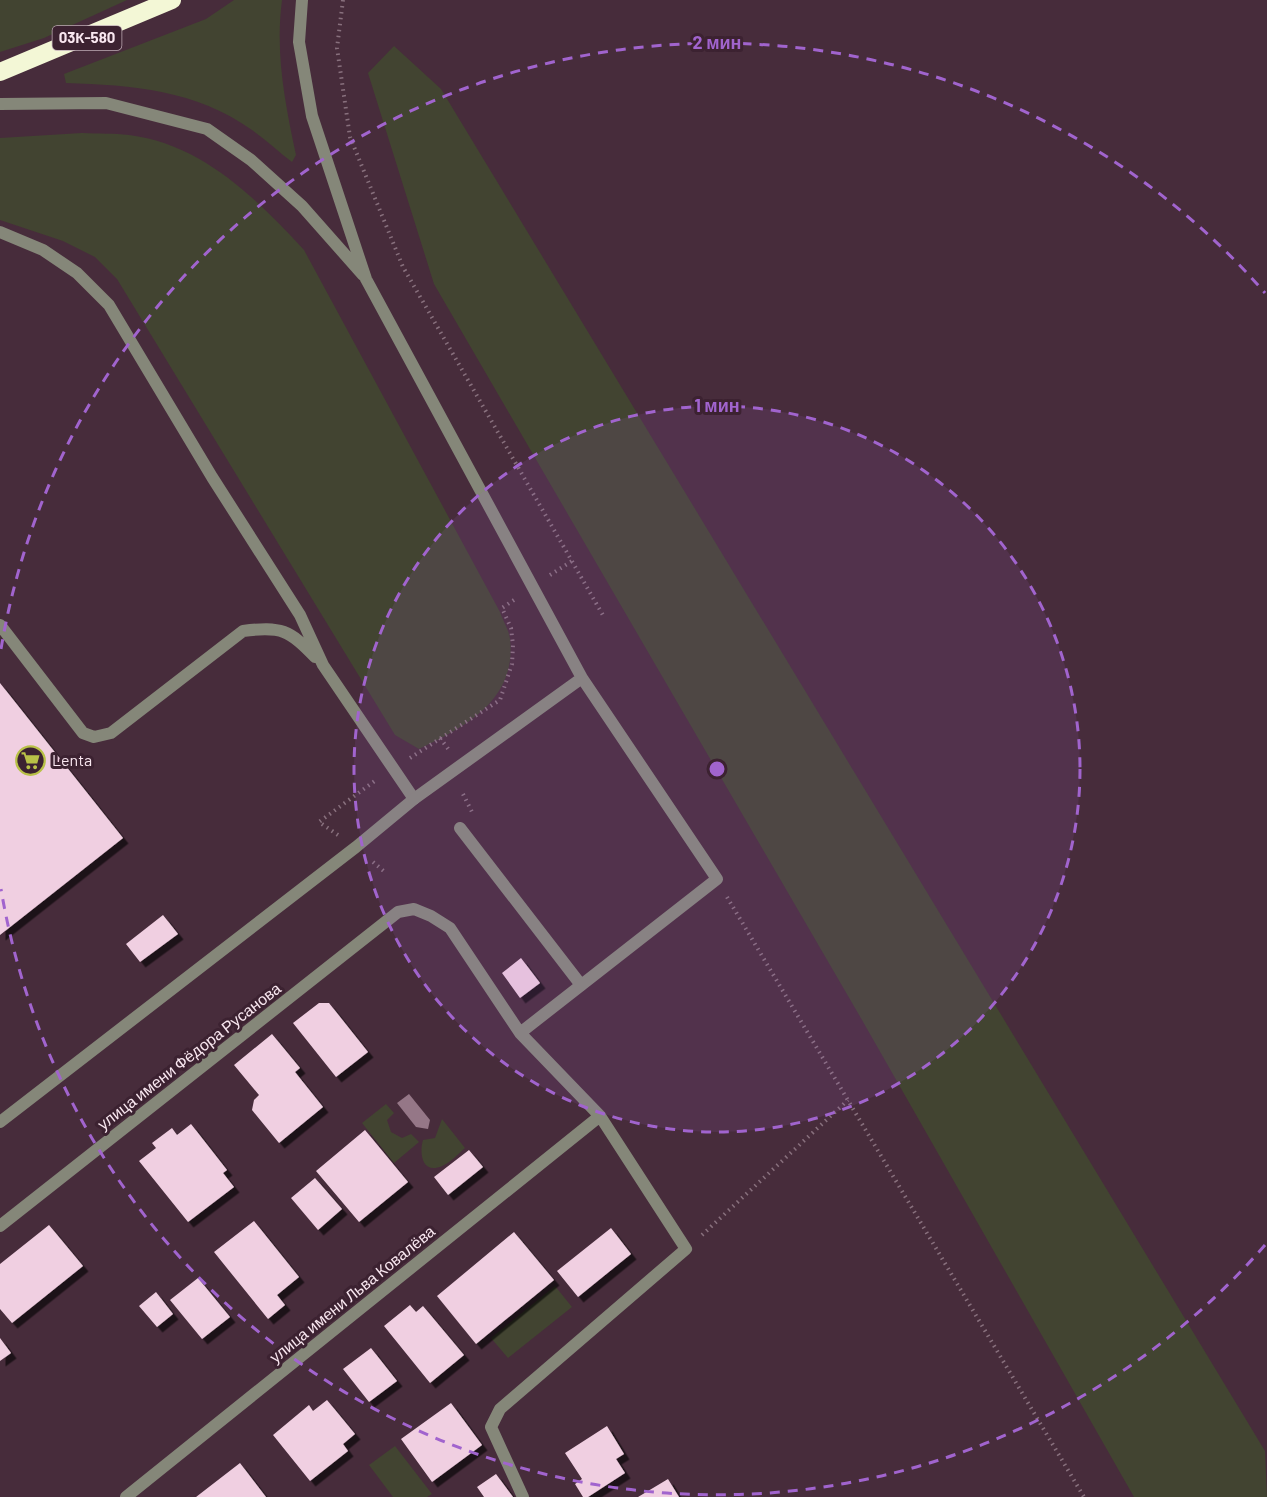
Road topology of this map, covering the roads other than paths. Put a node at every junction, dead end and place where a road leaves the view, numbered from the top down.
1 (172, 0) edge
2 (302, 0) edge
3 (0, 72) edge
4 (0, 104) edge
5 (0, 232) edge
6 (366, 279) junction
7 (0, 625) edge
8 (323, 665) junction
9 (582, 678) junction
10 (414, 799) junction
11 (460, 828) dead end
12 (581, 985) junction
13 (520, 1033) junction
14 (600, 1116) junction
15 (0, 1122) edge
16 (0, 1226) edge
17 (126, 1497) edge
18 (523, 1497) edge

1 - 3 highway, 03К-580
2 - 6 street
4 - 6 street
5 - 8 street
6 - 9 street
7 - 8 street
8 - 10 street
9 - 10 street
9 - 12 street
10 - 15 street
11 - 12 street
12 - 13 street
13 - 14 street
13 - 16 street, улица имени Фёдора Русанова
14 - 17 street, улица имени Льва Ковалёва
14 - 18 street

